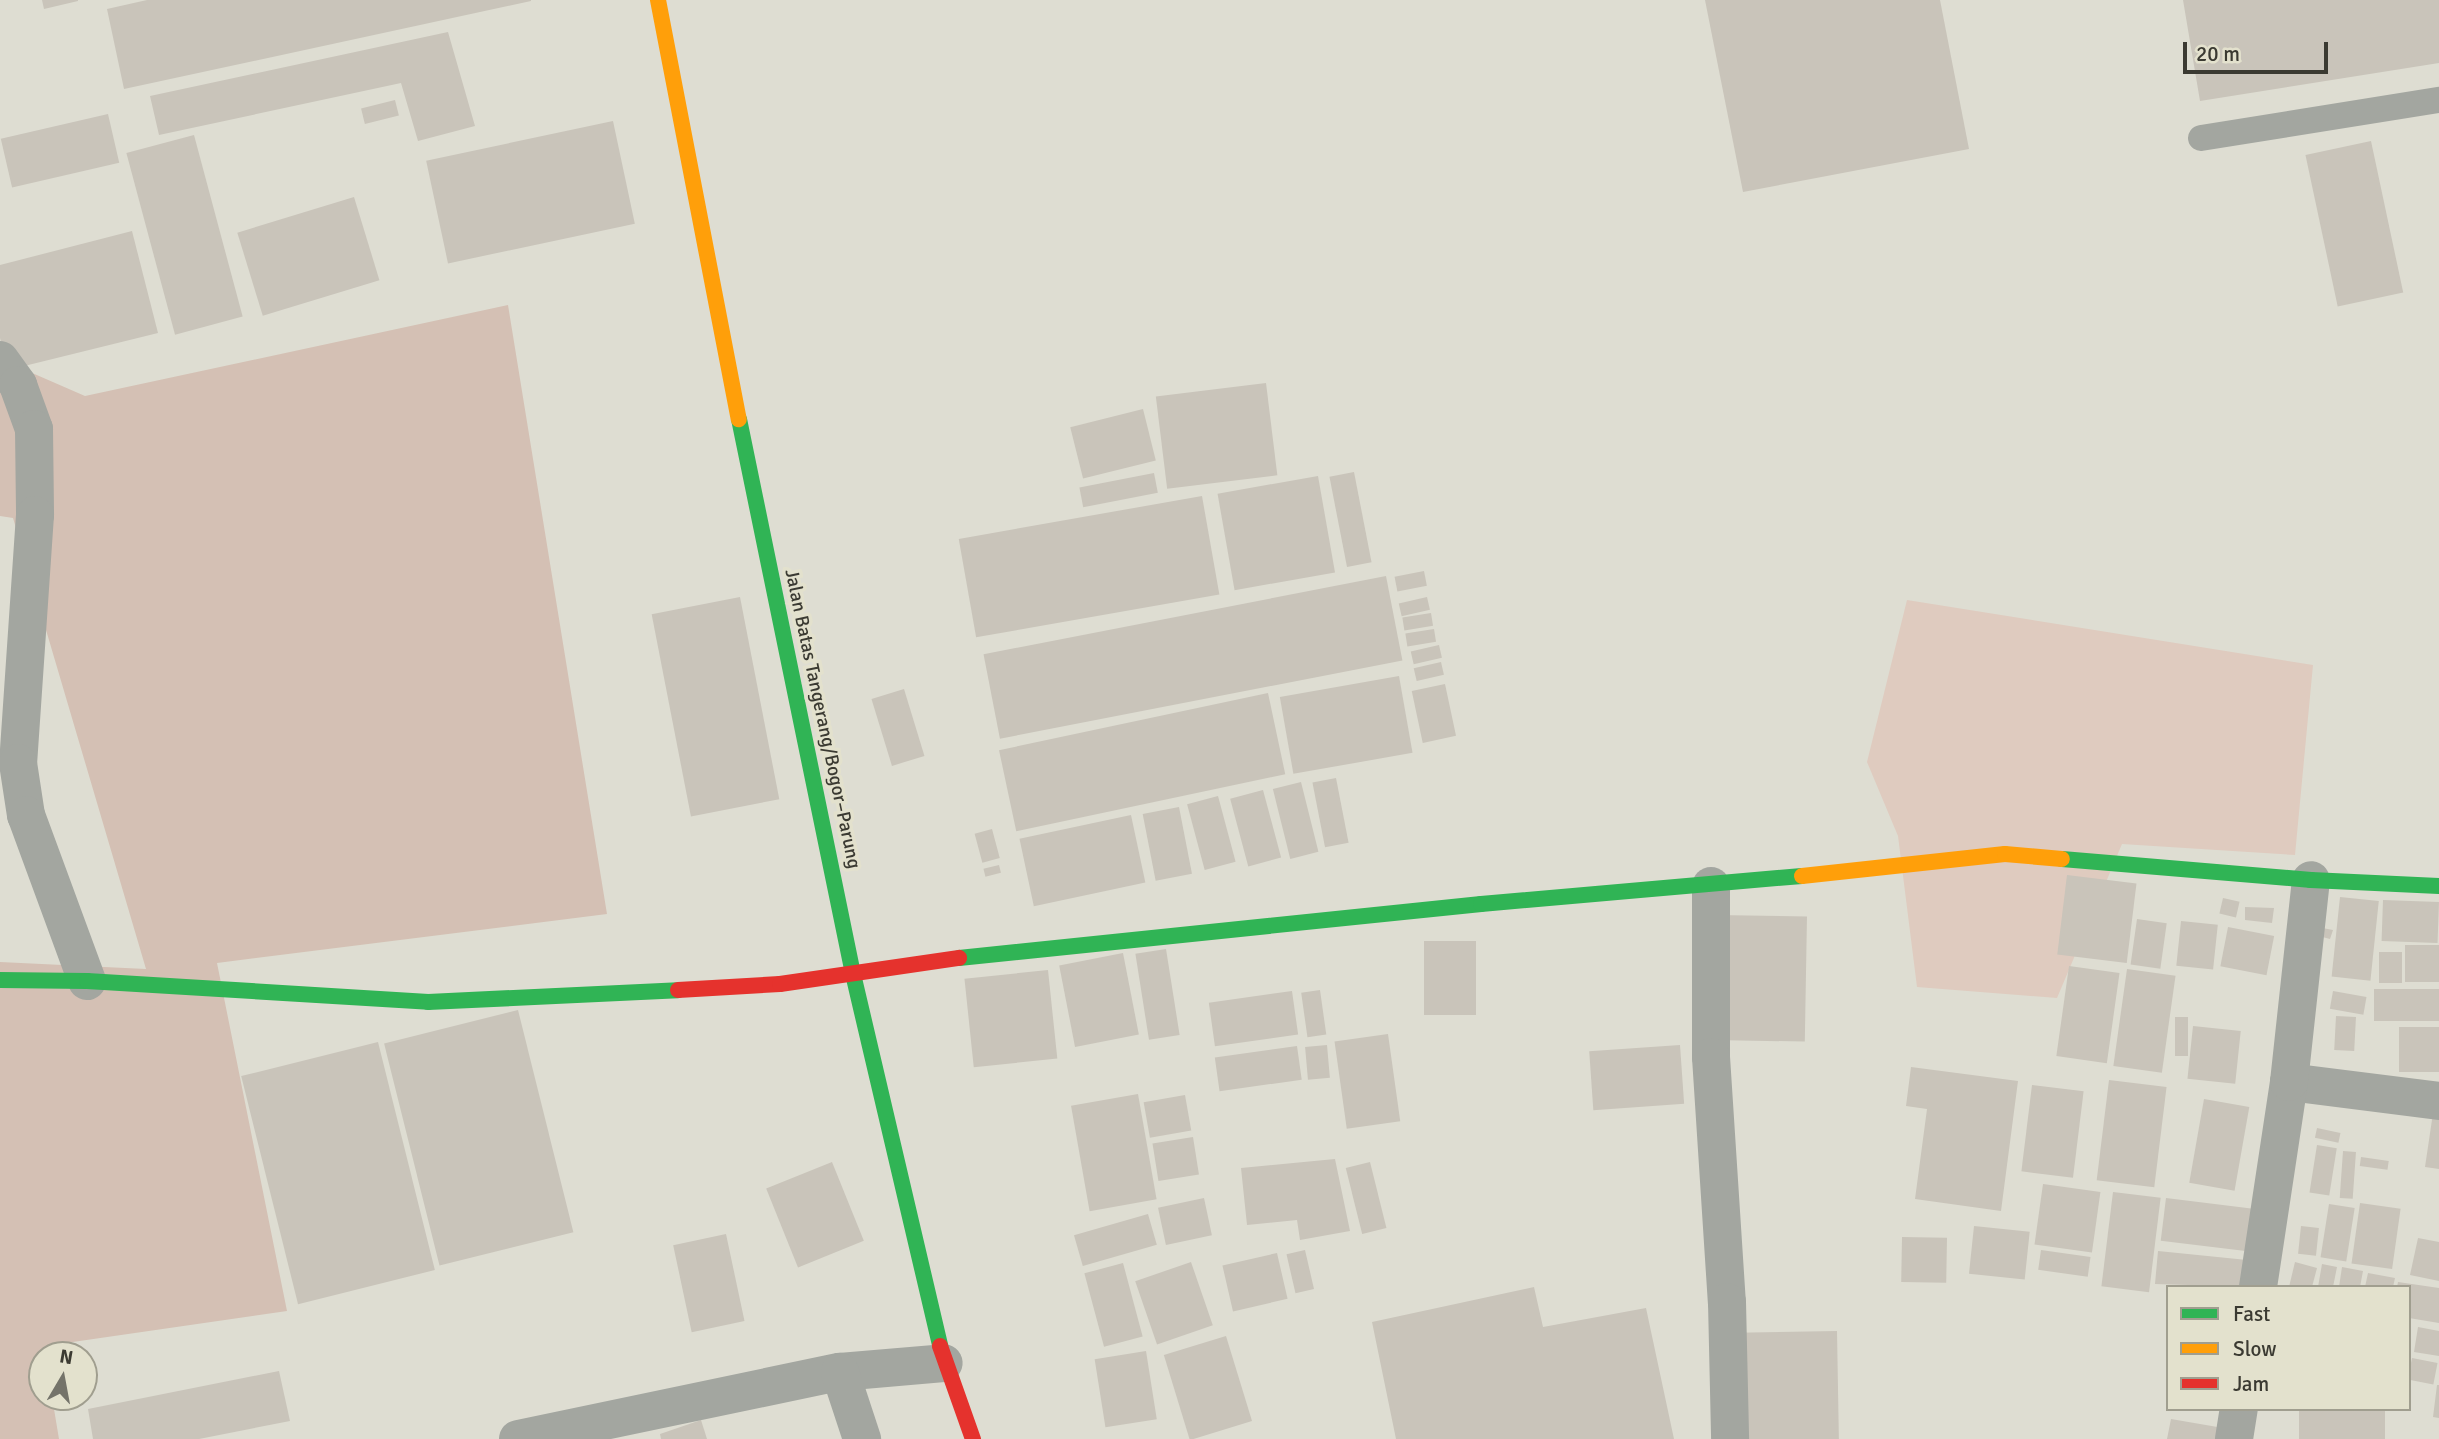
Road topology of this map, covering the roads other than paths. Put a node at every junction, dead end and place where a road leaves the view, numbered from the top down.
1 (658, 0) edge
2 (2439, 100) edge
3 (2200, 138) dead end
4 (0, 360) edge
5 (2311, 880) junction
6 (1711, 886) junction
7 (2439, 886) edge
8 (853, 974) junction
9 (0, 980) edge
10 (87, 981) junction
11 (2289, 1082) junction
12 (2439, 1101) edge
13 (2258, 1285) edge
14 (944, 1363) junction
15 (840, 1373) junction
16 (2239, 1411) edge
17 (518, 1439) edge
18 (862, 1439) edge
19 (973, 1439) edge
20 (1730, 1439) edge
21 (2234, 1439) edge

1 - 8 street, Jalan Batas Tangerang/Bogor–Parung
2 - 3 lane
4 - 10 street
5 - 6 street
5 - 7 street
5 - 11 street
6 - 8 street
6 - 20 street
8 - 10 street
8 - 14 street, Jalan Batas Tangerang/Bogor–Parung
9 - 10 street
11 - 12 street
11 - 13 street
14 - 15 street
14 - 19 street, Jalan Batas Tangerang/Bogor–Parung
15 - 17 street
15 - 18 street
16 - 21 street

